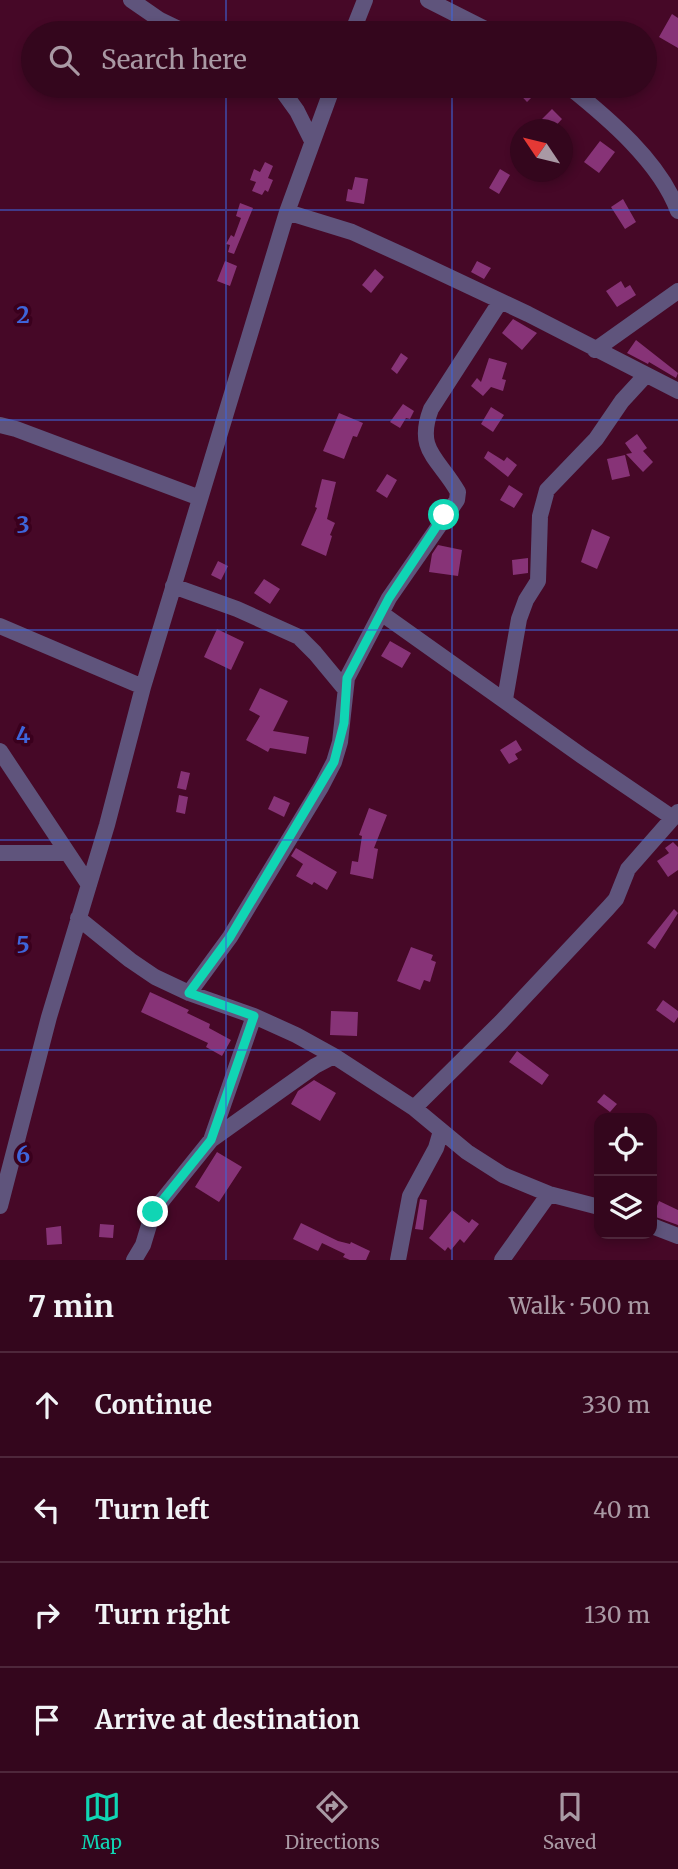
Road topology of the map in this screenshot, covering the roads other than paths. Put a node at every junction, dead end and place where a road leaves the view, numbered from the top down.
1 (131, 0) edge
2 (365, 0) edge
3 (428, 0) edge
4 (162, 21) edge
5 (357, 21) edge
6 (469, 21) edge
7 (288, 98) edge
8 (328, 98) edge
9 (582, 98) edge
10 (312, 141) junction
11 (678, 211) edge
12 (287, 212) junction
13 (678, 291) edge
14 (500, 302) junction
15 (595, 350) junction
16 (645, 376) junction
17 (678, 391) edge
18 (0, 425) edge
19 (200, 498) junction
20 (173, 586) junction
21 (381, 613) junction
22 (0, 626) edge
23 (143, 687) junction
24 (344, 688) junction
25 (505, 699) junction
26 (0, 751) edge
27 (676, 815) edge
28 (0, 853) edge
29 (65, 853) junction
30 (89, 885) junction
31 (78, 918) junction
32 (189, 993) junction
33 (254, 1016) junction
34 (334, 1056) junction
35 (414, 1108) junction
36 (441, 1131) junction
37 (211, 1140) junction
38 (549, 1194) junction
39 (0, 1206) edge
40 (594, 1206) edge
41 (657, 1228) edge
42 (678, 1236) edge
43 (134, 1260) edge
44 (398, 1260) edge
45 (502, 1260) edge

1 - 4 street
2 - 5 street
3 - 6 street
7 - 10 street
8 - 10 street
9 - 11 street
10 - 12 street
12 - 14 street
12 - 19 street
13 - 15 street
14 - 15 street
14 - 21 street
15 - 16 street
16 - 17 street
16 - 25 street
18 - 19 street
19 - 20 street
20 - 23 street
20 - 24 street
21 - 24 street
21 - 25 street
22 - 23 street
23 - 30 street
24 - 32 street
25 - 27 street
26 - 29 street
27 - 35 street
28 - 29 street
29 - 30 street
30 - 31 street
31 - 32 street
31 - 39 street
32 - 33 street
33 - 34 street
33 - 37 street
34 - 35 street
34 - 37 street
35 - 36 street
36 - 38 street
36 - 44 street
37 - 43 street
38 - 40 street
38 - 45 street
41 - 42 street

